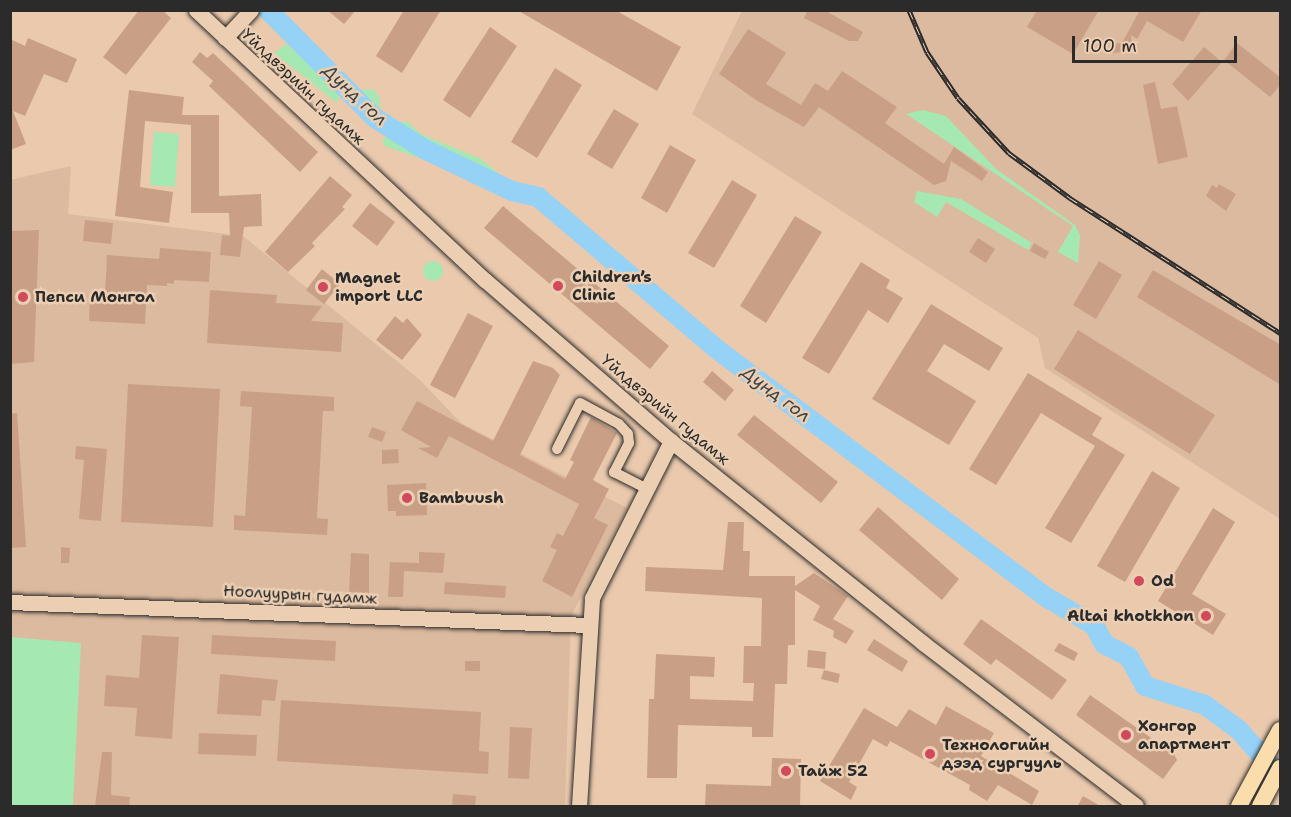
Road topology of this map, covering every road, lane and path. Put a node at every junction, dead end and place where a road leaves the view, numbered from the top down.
1 (196, 10) edge
2 (251, 10) edge
3 (230, 33) junction
4 (671, 441) junction
5 (557, 448) dead end
6 (646, 488) junction
7 (10, 602) edge
8 (588, 625) junction
9 (1281, 730) edge
10 (1281, 768) edge
11 (1241, 803) edge
12 (579, 807) edge
13 (1136, 807) edge
14 (1260, 807) edge

1 - 3 main road, Yйлдвэрийн гудамж
2 - 3 main road
3 - 4 main road, Yйлдвэрийн гудамж
4 - 6 main road
4 - 13 main road, Yйлдвэрийн гудамж
5 - 6 street
6 - 8 main road
7 - 8 main road, Ноолуурын гудамж
8 - 12 main road
9 - 11 main road
10 - 14 main road

